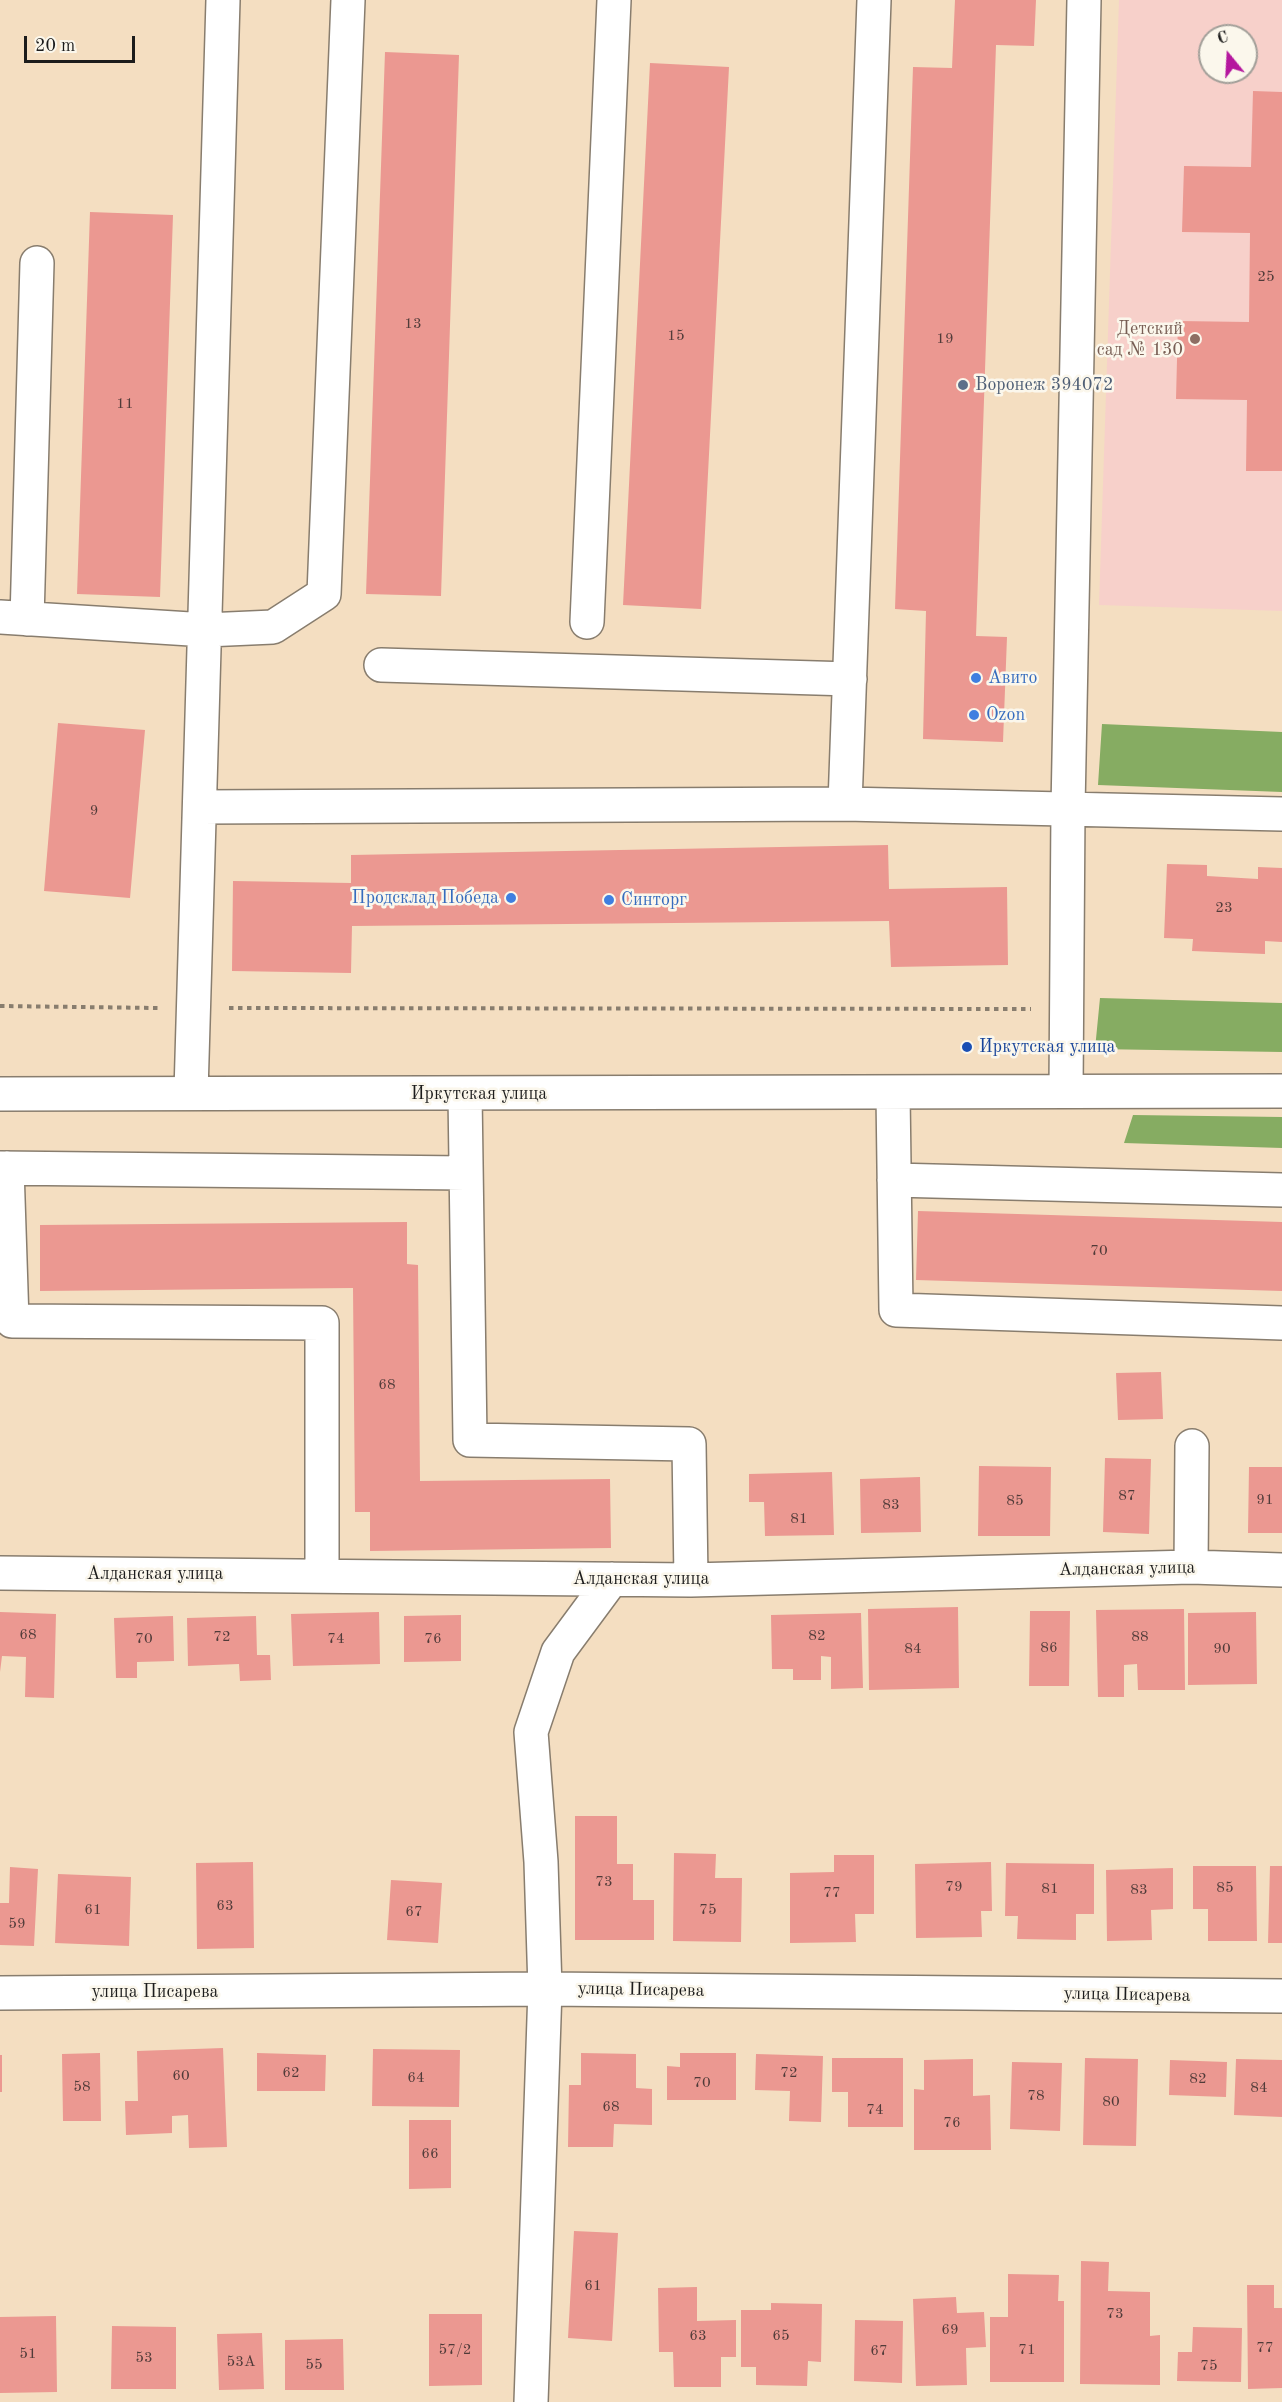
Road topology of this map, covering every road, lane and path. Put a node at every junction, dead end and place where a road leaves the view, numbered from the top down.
1 (224, 0) edge
2 (348, 0) edge
3 (614, 0) edge
4 (874, 0) edge
5 (1084, 0) edge
6 (37, 263) dead end
7 (13, 618) edge
8 (587, 622) dead end
9 (206, 630) junction
10 (381, 665) dead end
11 (850, 679) junction
12 (845, 804) junction
13 (200, 807) junction
14 (1068, 808) junction
15 (1282, 814) edge
16 (0, 1006) edge
17 (194, 1008) junction
18 (1067, 1010) junction
19 (1066, 1090) junction
20 (191, 1092) junction
21 (1282, 1092) edge
22 (0, 1094) edge
23 (465, 1094) junction
24 (893, 1094) junction
25 (4, 1168) edge
26 (465, 1173) junction
27 (894, 1180) junction
28 (1282, 1190) edge
29 (1282, 1323) edge
30 (1192, 1446) dead end
31 (1191, 1567) junction
32 (1282, 1570) edge
33 (0, 1573) edge
34 (322, 1575) junction
35 (612, 1579) junction
36 (691, 1580) junction
37 (545, 1989) junction
38 (0, 1993) edge
39 (1282, 1996) edge
40 (531, 2402) edge

1 - 9 street
2 - 9 street
3 - 8 street
4 - 11 street
5 - 14 street
6 - 7 street
7 - 9 street
9 - 13 street
10 - 11 street
11 - 12 street
12 - 13 street
12 - 14 street
13 - 17 street
14 - 15 street
14 - 18 street
16 - 17 path
17 - 18 path
17 - 20 street
18 - 19 street
19 - 21 street, Иркутская улица
19 - 24 street, Иркутская улица
20 - 22 street, Иркутская улица
20 - 23 street, Иркутская улица
23 - 24 street, Иркутская улица
23 - 26 street
24 - 27 street
25 - 26 street
25 - 34 street
26 - 36 street
27 - 28 street
27 - 29 street
30 - 31 street
31 - 32 street, Алданская улица
31 - 36 street, Алданская улица
33 - 34 street, Алданская улица
34 - 35 street, Алданская улица
35 - 36 street, Алданская улица
35 - 37 street
37 - 38 street, улица Писарева
37 - 39 street, улица Писарева
37 - 40 street

